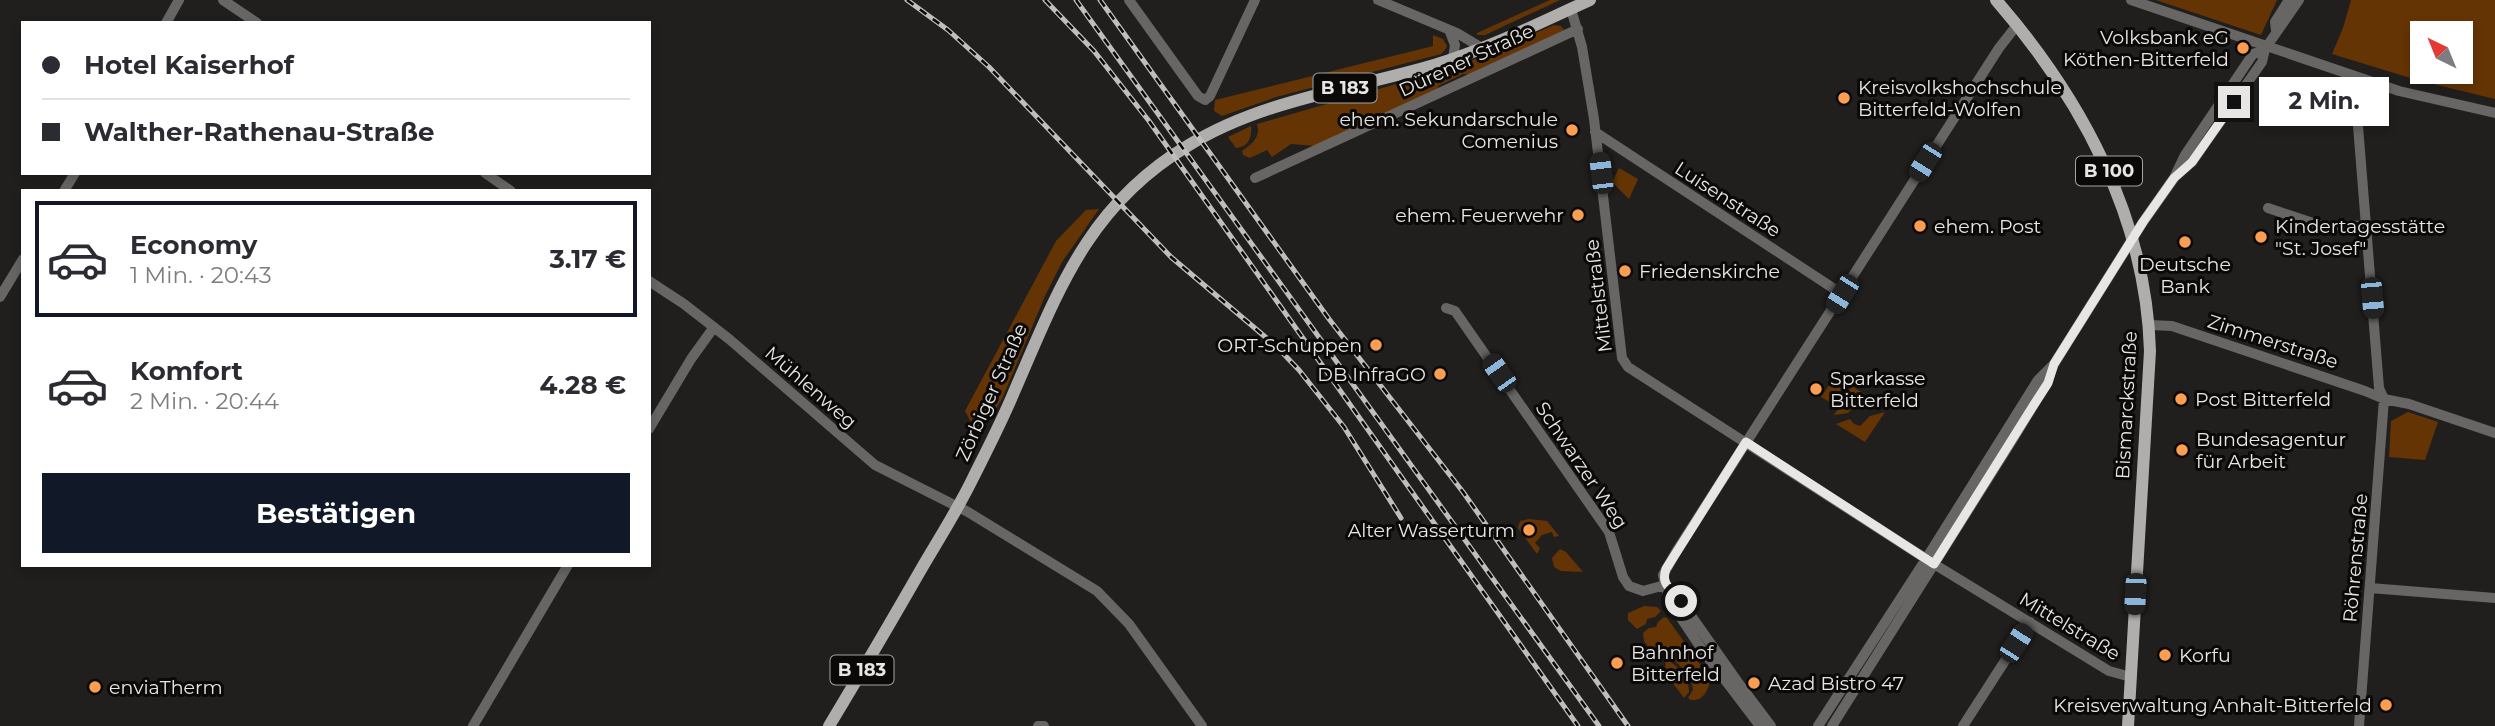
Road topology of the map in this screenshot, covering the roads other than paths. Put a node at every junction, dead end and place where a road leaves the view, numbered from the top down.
1 (179, 0) edge
2 (223, 0) edge
3 (1255, 0) edge
4 (1380, 0) edge
5 (1590, 0) edge
6 (2132, 0) edge
7 (2289, 0) edge
8 (2299, 0) edge
9 (1133, 2) edge
10 (2002, 2) edge
11 (1571, 9) junction
12 (167, 21) edge
13 (254, 21) edge
14 (2017, 25) junction
15 (1578, 29) junction
16 (2276, 30) junction
17 (1450, 32) junction
18 (2266, 47) junction
19 (1482, 48) junction
20 (1453, 58) junction
21 (2354, 76) junction
22 (2495, 113) edge
23 (1238, 121) joint
24 (1595, 132) junction
25 (488, 175) edge
26 (1255, 178) dead end
27 (508, 189) edge
28 (2268, 208) dead end
29 (2365, 226) junction
30 (2133, 239) junction
31 (21, 262) edge
32 (651, 282) edge
33 (1842, 294) junction
34 (0, 297) edge
35 (1446, 308) dead end
36 (2149, 325) junction
37 (714, 327) junction
38 (2384, 399) junction
39 (651, 426) edge
40 (2495, 433) edge
41 (1746, 442) junction
42 (958, 508) junction
43 (1930, 561) junction
44 (567, 567) edge
45 (1665, 585) junction
46 (2370, 588) junction
47 (2495, 598) edge
48 (2030, 622) junction
49 (2131, 677) junction
50 (473, 726) edge
51 (829, 726) edge
52 (1202, 726) edge
53 (1760, 726) edge
54 (1771, 726) edge
55 (1818, 726) edge
56 (1832, 726) edge
57 (1963, 726) edge
58 (2128, 726) edge
59 (2359, 726) edge

1 - 12 street
2 - 13 street
3 - 9 street
4 - 17 street
5 - 11 main road, Dürener Straße / B 183
6 - 18 street
7 - 16 street
8 - 16 street
10 - 14 main road, Bismarckstraße / B 100
11 - 15 street, Mittelstraße
11 - 19 main road, Dürener Straße / B 183
14 - 30 main road, Bismarckstraße / B 100
14 - 33 street
15 - 24 street, Mittelstraße
15 - 26 street, Dürener Straße
16 - 18 street
17 - 19 street
17 - 20 street
18 - 21 street
18 - 30 street
19 - 20 main road, Dürener Straße / B 183
20 - 23 main road, Dürener Straße / B 183
21 - 22 street
21 - 29 street, Röhrenstraße
23 - 42 main road, Zörbiger Straße / B 183
24 - 33 street, Luisenstraße
24 - 41 street, Mittelstraße
25 - 27 street
28 - 29 street
29 - 38 street, Röhrenstraße
30 - 36 main road, Bismarckstraße / B 100
30 - 43 street
31 - 34 street
32 - 37 street, Mühlenweg
33 - 41 street
35 - 45 street, Schwarzer Weg
36 - 38 street, Zimmerstraße
36 - 49 main road, Bismarckstraße / B 100
37 - 39 street
37 - 42 street, Mühlenweg
38 - 40 street, Zimmerstraße
38 - 46 street, Röhrenstraße
41 - 43 street, Mittelstraße
41 - 45 street
42 - 51 main road, Zörbiger Straße / B 183
42 - 52 street, Mühlenweg
43 - 48 street, Mittelstraße
43 - 55 street
43 - 56 street
44 - 50 street
45 - 53 street
45 - 54 street
46 - 47 street
46 - 59 street, Röhrenstraße
48 - 49 street, Mittelstraße
48 - 57 street
49 - 58 main road, Bismarckstraße / B 100

